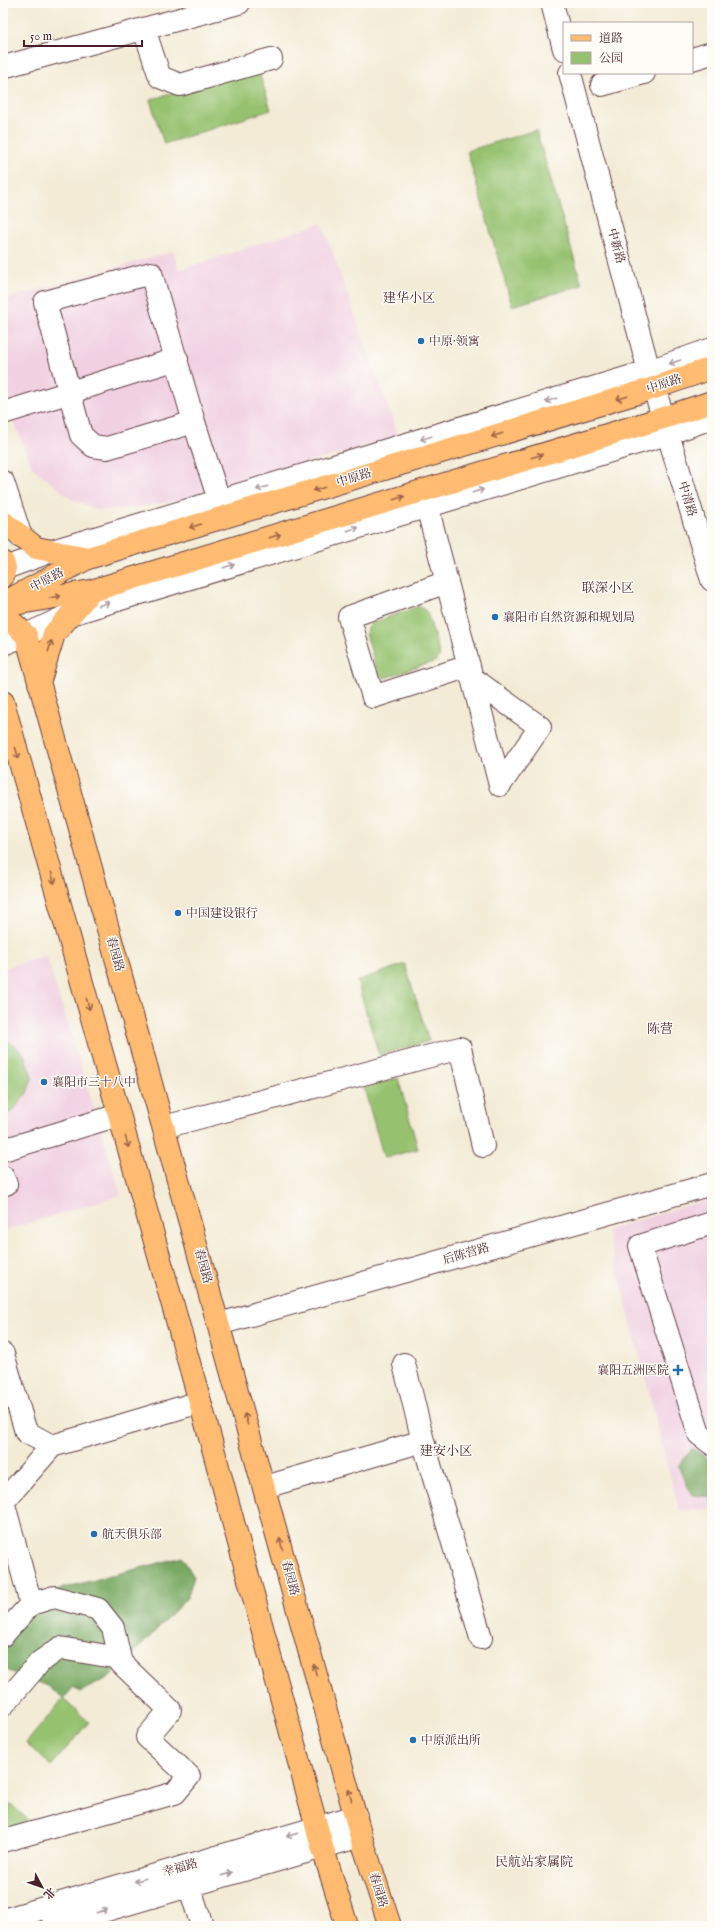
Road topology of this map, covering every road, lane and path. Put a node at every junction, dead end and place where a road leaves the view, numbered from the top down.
1 (239, 3) edge
2 (552, 3) edge
3 (144, 28) junction
4 (563, 45) edge
5 (712, 53) edge
6 (270, 59) dead end
7 (693, 59) edge
8 (3, 67) edge
9 (570, 74) edge
10 (640, 74) edge
11 (602, 85) dead end
12 (712, 349) edge
13 (177, 359) junction
14 (712, 368) edge
15 (651, 379) junction
16 (69, 393) junction
17 (712, 402) edge
18 (3, 413) edge
19 (712, 418) edge
20 (194, 422) junction
21 (665, 426) junction
22 (3, 482) edge
23 (220, 500) junction
24 (427, 506) junction
25 (3, 522) edge
26 (22, 537) junction
27 (52, 551) junction
28 (88, 558) junction
29 (3, 569) edge
30 (712, 580) edge
31 (447, 582) junction
32 (91, 591) junction
33 (3, 605) edge
34 (3, 614) edge
35 (71, 614) junction
36 (26, 635) junction
37 (3, 644) edge
38 (39, 683) junction
39 (3, 702) edge
40 (119, 1115) junction
41 (164, 1127) junction
42 (483, 1146) dead end
43 (3, 1150) edge
44 (712, 1184) edge
45 (712, 1223) edge
46 (219, 1324) junction
47 (3, 1354) edge
48 (404, 1364) dead end
49 (200, 1402) junction
50 (422, 1441) junction
51 (712, 1444) edge
52 (52, 1446) junction
53 (265, 1487) junction
54 (3, 1502) edge
55 (30, 1604) junction
56 (3, 1635) edge
57 (481, 1638) dead end
58 (119, 1658) junction
59 (3, 1705) edge
60 (359, 1826) junction
61 (320, 1837) junction
62 (3, 1841) edge
63 (189, 1885) junction
64 (3, 1920) edge
65 (52, 1926) edge
66 (202, 1926) edge
67 (347, 1926) edge
68 (390, 1926) edge

1 - 3 street
2 - 4 street
3 - 6 street
3 - 8 street
5 - 7 street
9 - 15 street, 中新路
10 - 11 street
12 -> 15 street
13 - 16 street
13 - 16 street
13 - 20 street
14 - 15 main road, 中原路
15 - 21 street, 中新路
15 -> 23 street
15 -> 28 main road, 中原路
16 - 18 street
16 - 20 street
17 - 21 main road, 中原路
19 - 21 street
20 - 23 street
24 -> 21 street
21 - 30 street, 中清路
32 -> 21 main road, 中原路
22 - 26 street
23 - 27 street
24 - 31 street
35 -> 24 street
25 - 26 main road
26 - 27 main road
27 - 28 main road
27 - 29 street
28 - 33 main road, 中原路
31 - 31 street
33 -> 32 main road, 中原路
32 - 35 main road
34 - 36 main road
35 - 36 street
38 -> 35 main road
36 - 37 street
36 - 38 main road, 春园路
38 - 41 main road, 春园路
39 -> 40 main road
40 - 43 street
40 -> 49 main road
41 - 42 street
41 - 46 main road, 春园路
44 - 46 street, 后陈营路
45 - 51 street
53 -> 46 main road, 春园路
47 - 52 street
48 - 50 street
49 - 52 street
49 - 61 main road
50 - 53 street
50 - 57 street
52 - 54 street
60 -> 53 main road, 春园路
54 - 55 street
55 - 56 street
55 - 58 street
58 - 59 street
58 - 62 street
60 - 61 street, 幸福路
60 - 68 main road, 春园路
63 -> 61 street, 幸福路
61 -> 64 street, 幸福路
61 - 67 main road
65 -> 63 street, 幸福路
63 - 66 street

